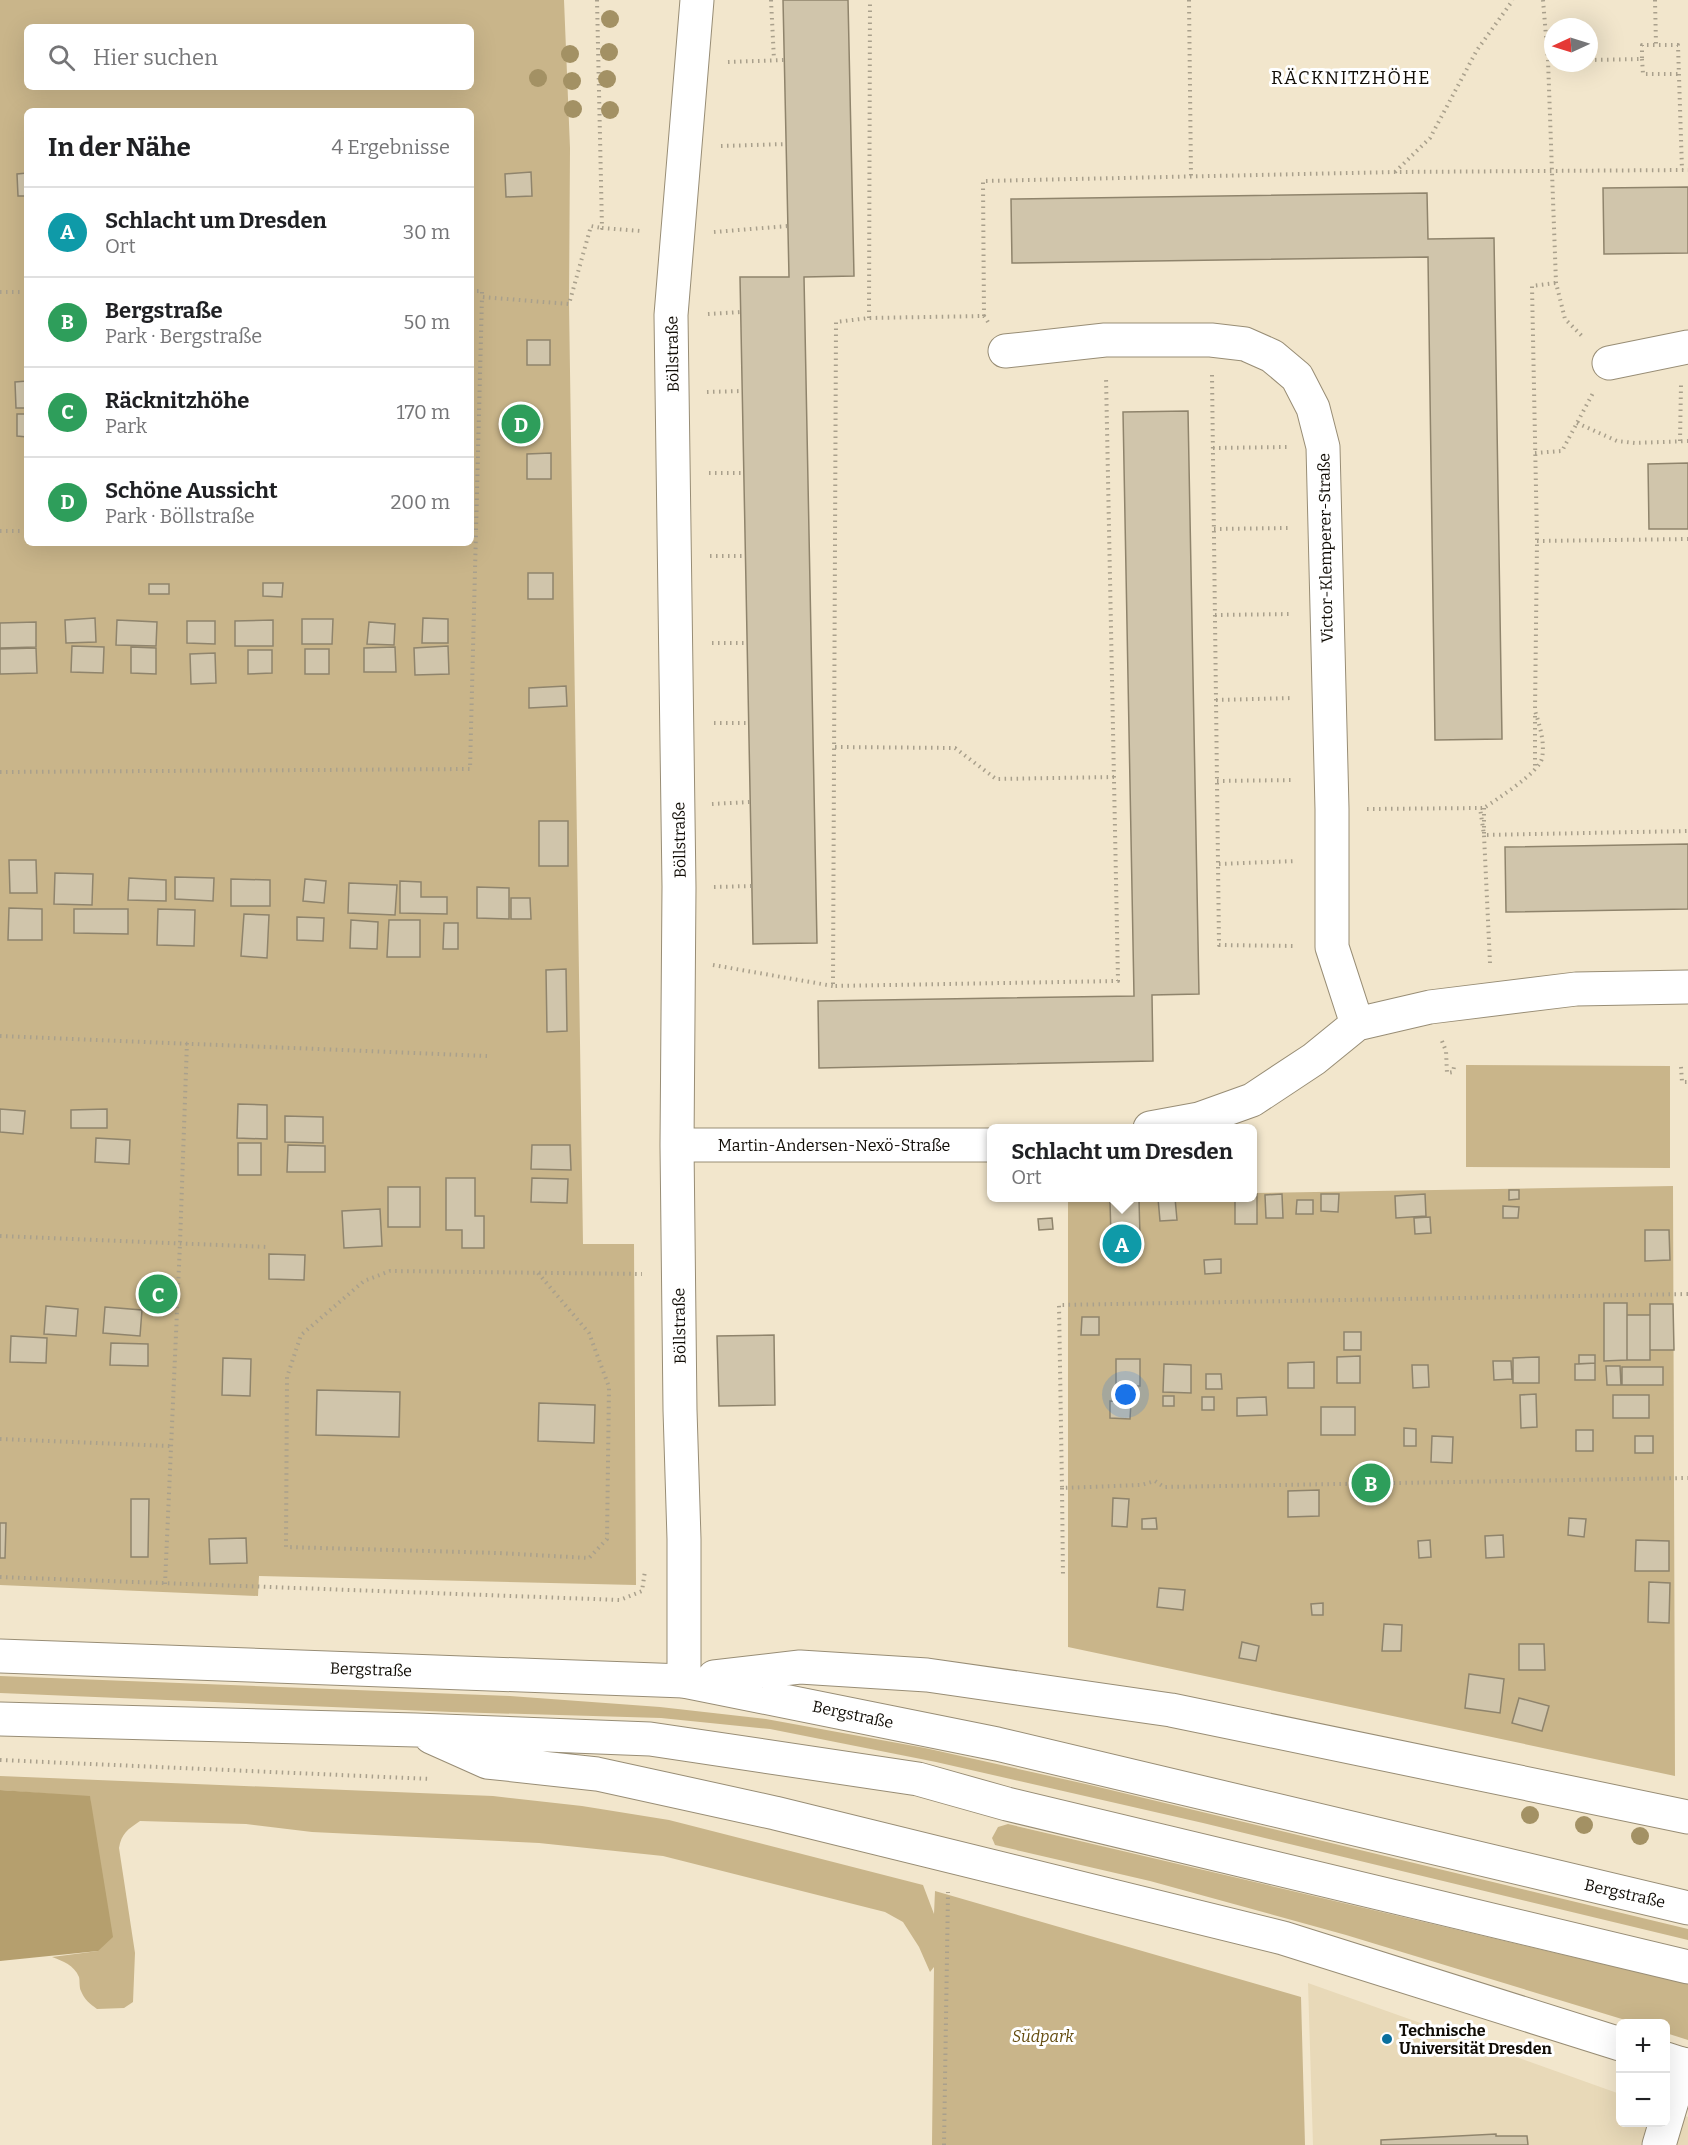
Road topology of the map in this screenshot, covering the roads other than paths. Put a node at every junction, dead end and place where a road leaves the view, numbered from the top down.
1 (697, 0) edge
2 (1688, 347) edge
3 (1005, 351) road end
4 (1610, 363) road end
5 (1688, 987) edge
6 (1357, 1024) junction
7 (1172, 1124) edge
8 (677, 1145) junction
9 (987, 1145) edge
10 (0, 1656) edge
11 (684, 1681) junction
12 (0, 1719) edge
13 (416, 1730) junction
14 (1688, 1817) edge
15 (1688, 1908) edge
16 (1688, 1967) edge
17 (1616, 2043) edge
18 (1679, 2063) edge
19 (1659, 2145) edge

1 - 8 main road, Böllstraße
2 - 4 main road
3 - 6 main road, Victor-Klemperer-Straße
5 - 6 main road
6 - 7 main road
8 - 9 main road, Martin-Andersen-Nexö-Straße
8 - 11 main road, Böllstraße
10 - 11 main road, Bergstraße
11 - 14 main road
11 - 15 main road, Bergstraße
12 - 13 main road
13 - 16 main road
13 - 17 main road
18 - 19 main road

